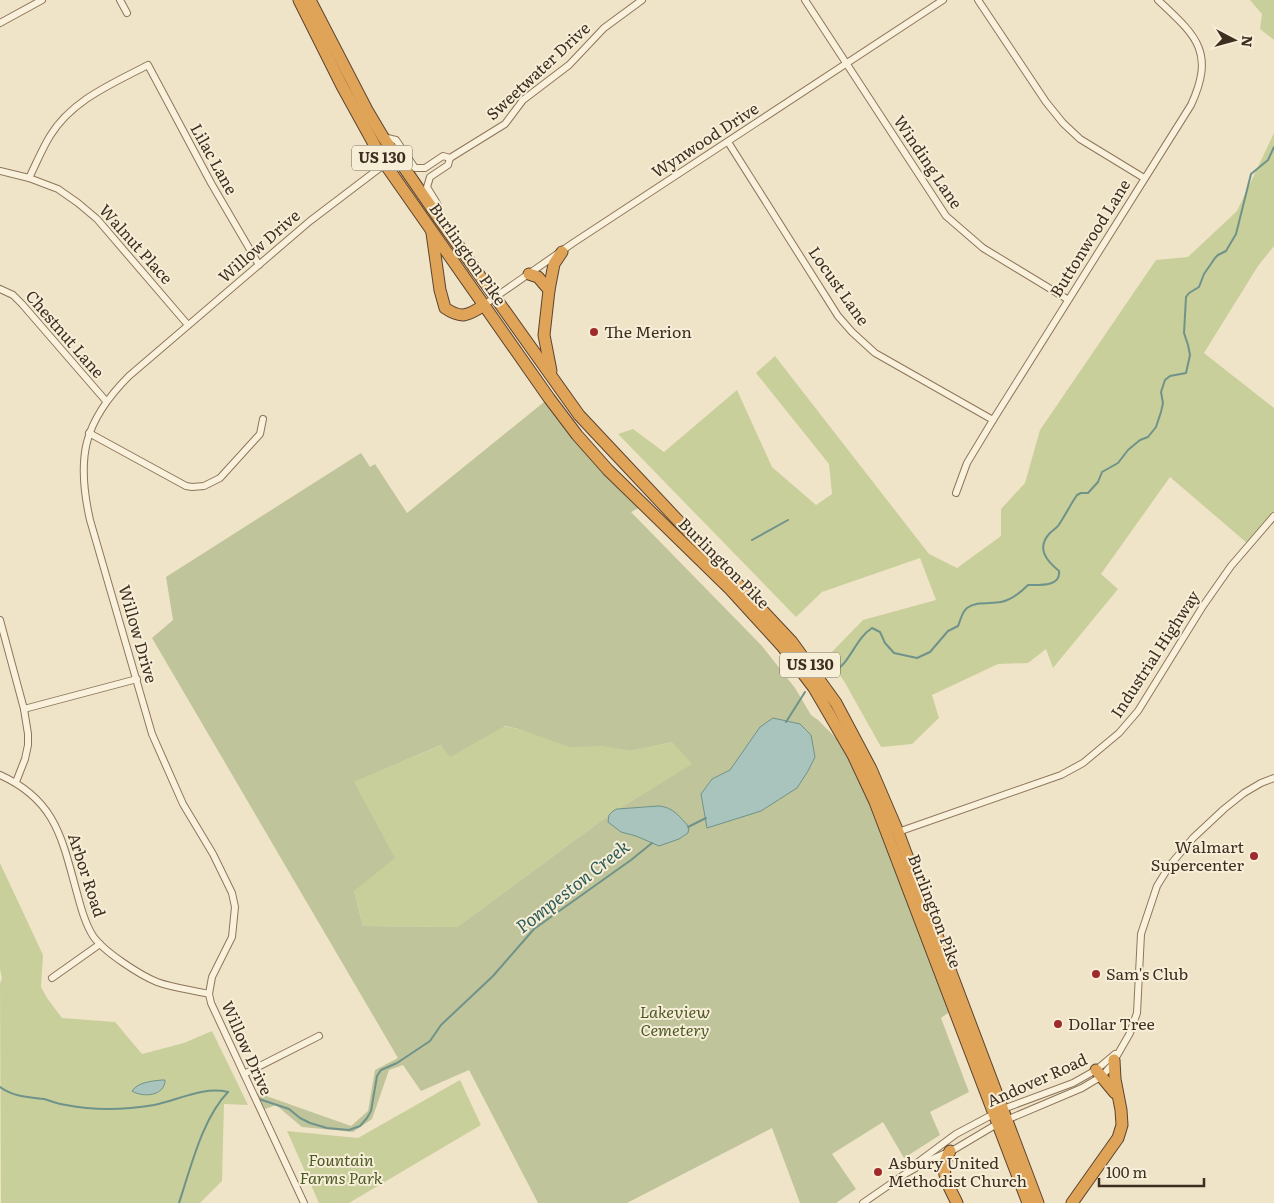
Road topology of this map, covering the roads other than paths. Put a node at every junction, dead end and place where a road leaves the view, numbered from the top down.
1 (42, 0) edge
2 (120, 0) edge
3 (299, 0) edge
4 (310, 0) edge
5 (642, 0) edge
6 (805, 0) edge
7 (943, 0) edge
8 (978, 0) edge
9 (1158, 0) edge
10 (127, 13) dead end
11 (0, 23) edge
12 (846, 64) junction
13 (383, 136) junction
14 (728, 142) junction
15 (450, 158) junction
16 (385, 164) junction
17 (0, 171) edge
18 (29, 178) junction
19 (1144, 178) junction
20 (438, 217) junction
21 (431, 231) junction
22 (562, 252) junction
23 (259, 265) junction
24 (529, 274) junction
25 (0, 289) edge
26 (549, 290) junction
27 (494, 297) junction
28 (1067, 299) junction
29 (484, 305) junction
30 (188, 325) junction
31 (553, 378) junction
32 (106, 401) junction
33 (263, 419) dead end
34 (993, 420) junction
35 (89, 433) junction
36 (956, 494) dead end
37 (1274, 516) edge
38 (0, 620) edge
39 (137, 679) junction
40 (24, 709) junction
41 (0, 775) edge
42 (1274, 778) edge
43 (16, 782) junction
44 (898, 832) junction
45 (100, 944) junction
46 (52, 978) dead end
47 (209, 994) junction
48 (319, 1036) dead end
49 (1117, 1055) junction
50 (1099, 1073) junction
51 (244, 1074) junction
52 (1119, 1099) junction
53 (1000, 1117) junction
54 (950, 1151) junction
55 (905, 1174) junction
56 (1022, 1188) junction
57 (304, 1203) edge
58 (863, 1203) edge
59 (957, 1203) edge
60 (1024, 1203) edge
61 (1028, 1203) edge
62 (1038, 1203) edge
63 (1072, 1203) edge

1 - 11 street
2 - 10 street
3 - 16 highway, Burlington Pike / US 130
4 - 13 highway, Burlington Pike / US 130
5 - 15 street, Sweetwater Drive
6 - 12 street, Winding Lane
7 - 12 street, Wynwood Drive
8 - 19 street
9 - 19 street, Buttonwood Lane
12 - 14 street, Wynwood Drive
12 - 28 street, Winding Lane
13 - 15 street, Sweetwater Drive
13 - 20 highway, Burlington Pike / US 130
14 - 22 street, Wynwood Drive
14 - 34 street, Locust Lane
15 - 20 street, Sweetwater Drive
16 - 21 highway, Burlington Pike / US 130
16 - 23 street, Willow Drive
17 - 18 street, Walnut Place
18 - 23 street, Lilac Lane
18 - 30 street, Walnut Place
19 - 28 street, Buttonwood Lane
20 - 27 highway, Burlington Pike / US 130
21 - 29 highway, Burlington Pike / US 130
21 - 29 highway
22 - 24 street, Wynwood Drive
22 - 26 highway
23 - 30 street, Willow Drive
24 - 26 highway
24 - 27 street, Wynwood Drive
25 - 32 street, Chestnut Lane
26 - 31 highway
27 - 29 street, Wynwood Drive
27 - 31 highway, Burlington Pike / US 130
28 - 34 street, Buttonwood Lane
29 - 53 highway, Burlington Pike / US 130
30 - 32 street, Willow Drive
31 - 44 highway, Burlington Pike / US 130
32 - 35 street, Willow Drive
33 - 35 street
34 - 36 street, Buttonwood Lane
35 - 39 street, Willow Drive
37 - 44 street, Industrial Highway
38 - 40 street
39 - 40 street
39 - 47 street, Willow Drive
40 - 43 street
41 - 43 street, Arbor Road
42 - 49 street
43 - 45 street, Arbor Road
44 - 53 highway, Burlington Pike / US 130
45 - 46 street
45 - 47 street, Arbor Road
47 - 51 street, Willow Drive
48 - 51 street
49 - 50 street, Andover Road
49 - 50 street, Andover Road
49 - 52 highway
50 - 52 highway
50 - 53 street, Andover Road
50 - 53 street, Andover Road
51 - 57 street, Willow Drive
52 - 63 highway
53 - 54 street, Andover Road
53 - 55 street, Andover Road
53 - 56 highway, Burlington Pike / US 130
53 - 62 highway, Burlington Pike / US 130
54 - 55 street, Andover Road
54 - 59 highway
55 - 58 street, Andover Road
56 - 60 highway
56 - 61 highway, Burlington Pike / US 130

